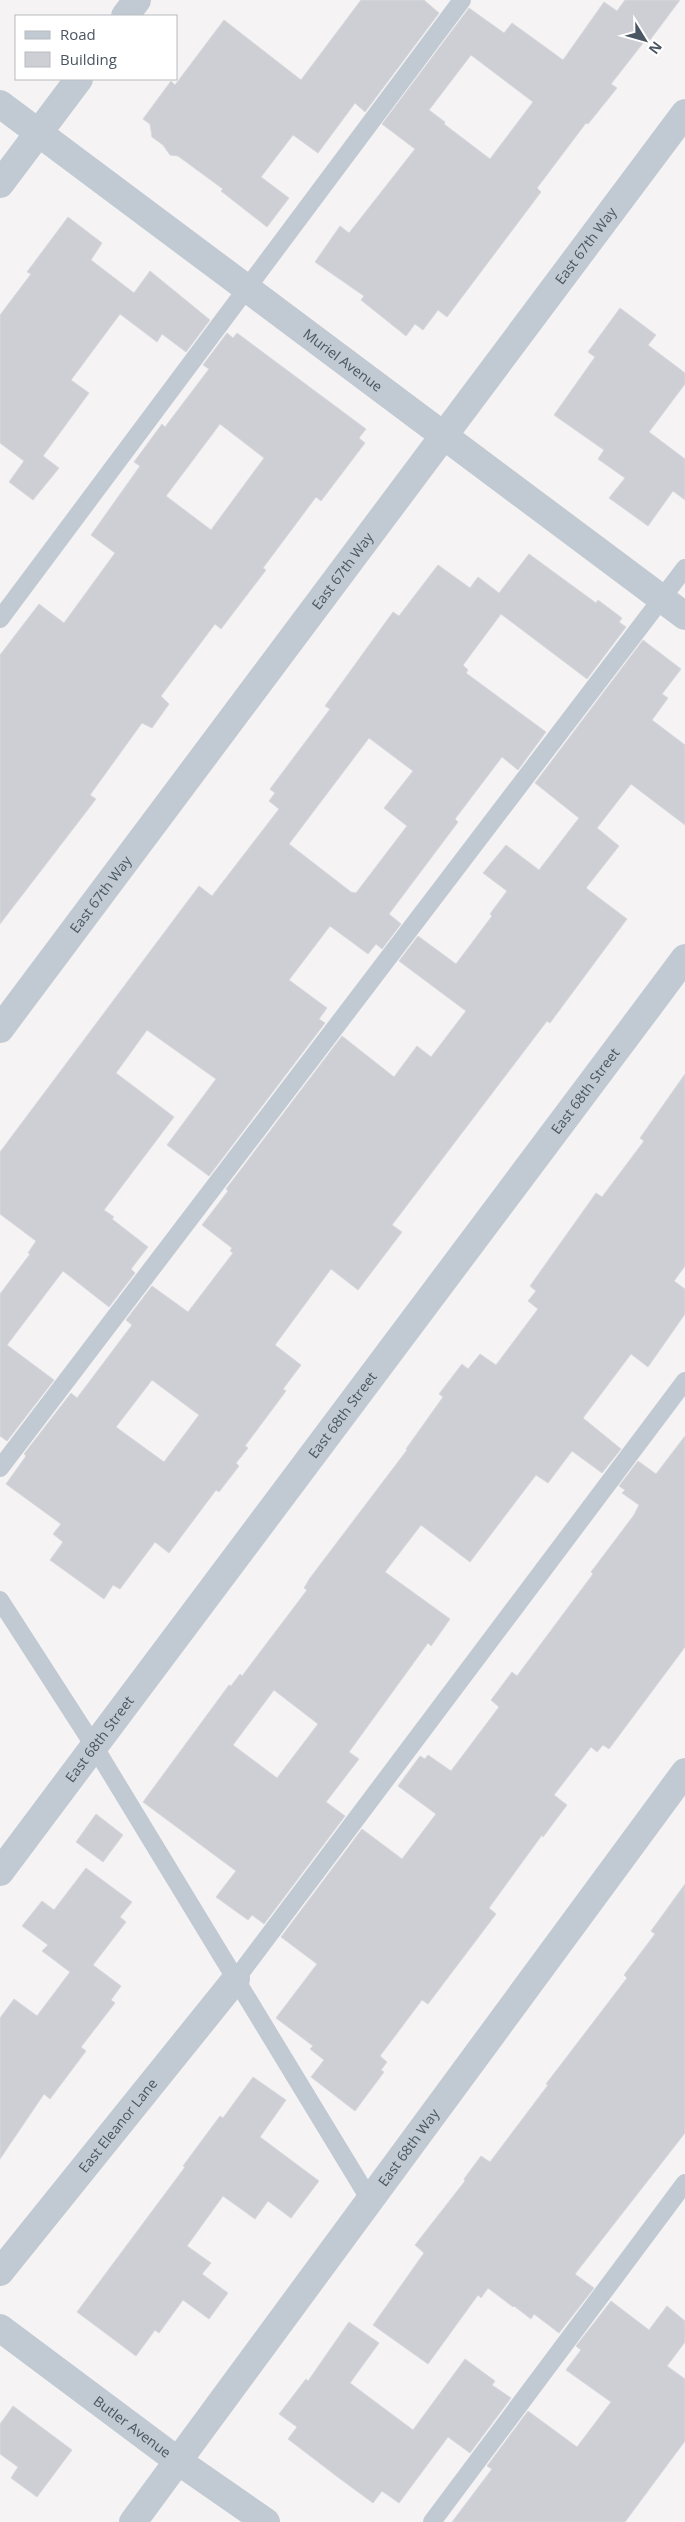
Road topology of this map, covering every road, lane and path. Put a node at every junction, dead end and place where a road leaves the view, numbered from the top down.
1 (138, 0) edge
2 (462, 0) edge
3 (126, 15) edge
4 (78, 80) edge
5 (0, 104) edge
6 (685, 112) edge
7 (38, 133) junction
8 (0, 184) edge
9 (247, 289) junction
10 (444, 436) junction
11 (685, 568) edge
12 (662, 599) junction
13 (685, 616) edge
14 (0, 619) edge
15 (685, 958) edge
16 (0, 1029) edge
17 (685, 1381) edge
18 (0, 1468) edge
19 (0, 1600) edge
20 (94, 1746) junction
21 (685, 1772) edge
22 (0, 1872) edge
23 (236, 1979) junction
24 (685, 2183) edge
25 (370, 2200) junction
26 (0, 2272) edge
27 (0, 2328) edge
28 (178, 2461) junction
29 (133, 2522) edge
30 (266, 2522) edge
31 (432, 2522) edge

1 - 3 street
2 - 9 lane
4 - 7 street
5 - 7 street, Muriel Avenue
6 - 10 street, East 67th Way
7 - 8 street
7 - 9 street, Muriel Avenue
9 - 10 street, Muriel Avenue
9 - 14 lane
10 - 12 street, Muriel Avenue
10 - 16 street, East 67th Way
11 - 12 lane
12 - 13 street, Muriel Avenue
12 - 18 lane
15 - 20 street, East 68th Street
17 - 23 lane
19 - 20 lane
20 - 22 street, East 68th Street
20 - 23 lane
21 - 25 street, East 68th Way
23 - 25 lane
23 - 26 street, East Eleanor Lane
24 - 31 lane
25 - 28 street, East 68th Way
27 - 28 street, Butler Avenue
28 - 29 street, East 68th Way
28 - 30 street, Butler Avenue

